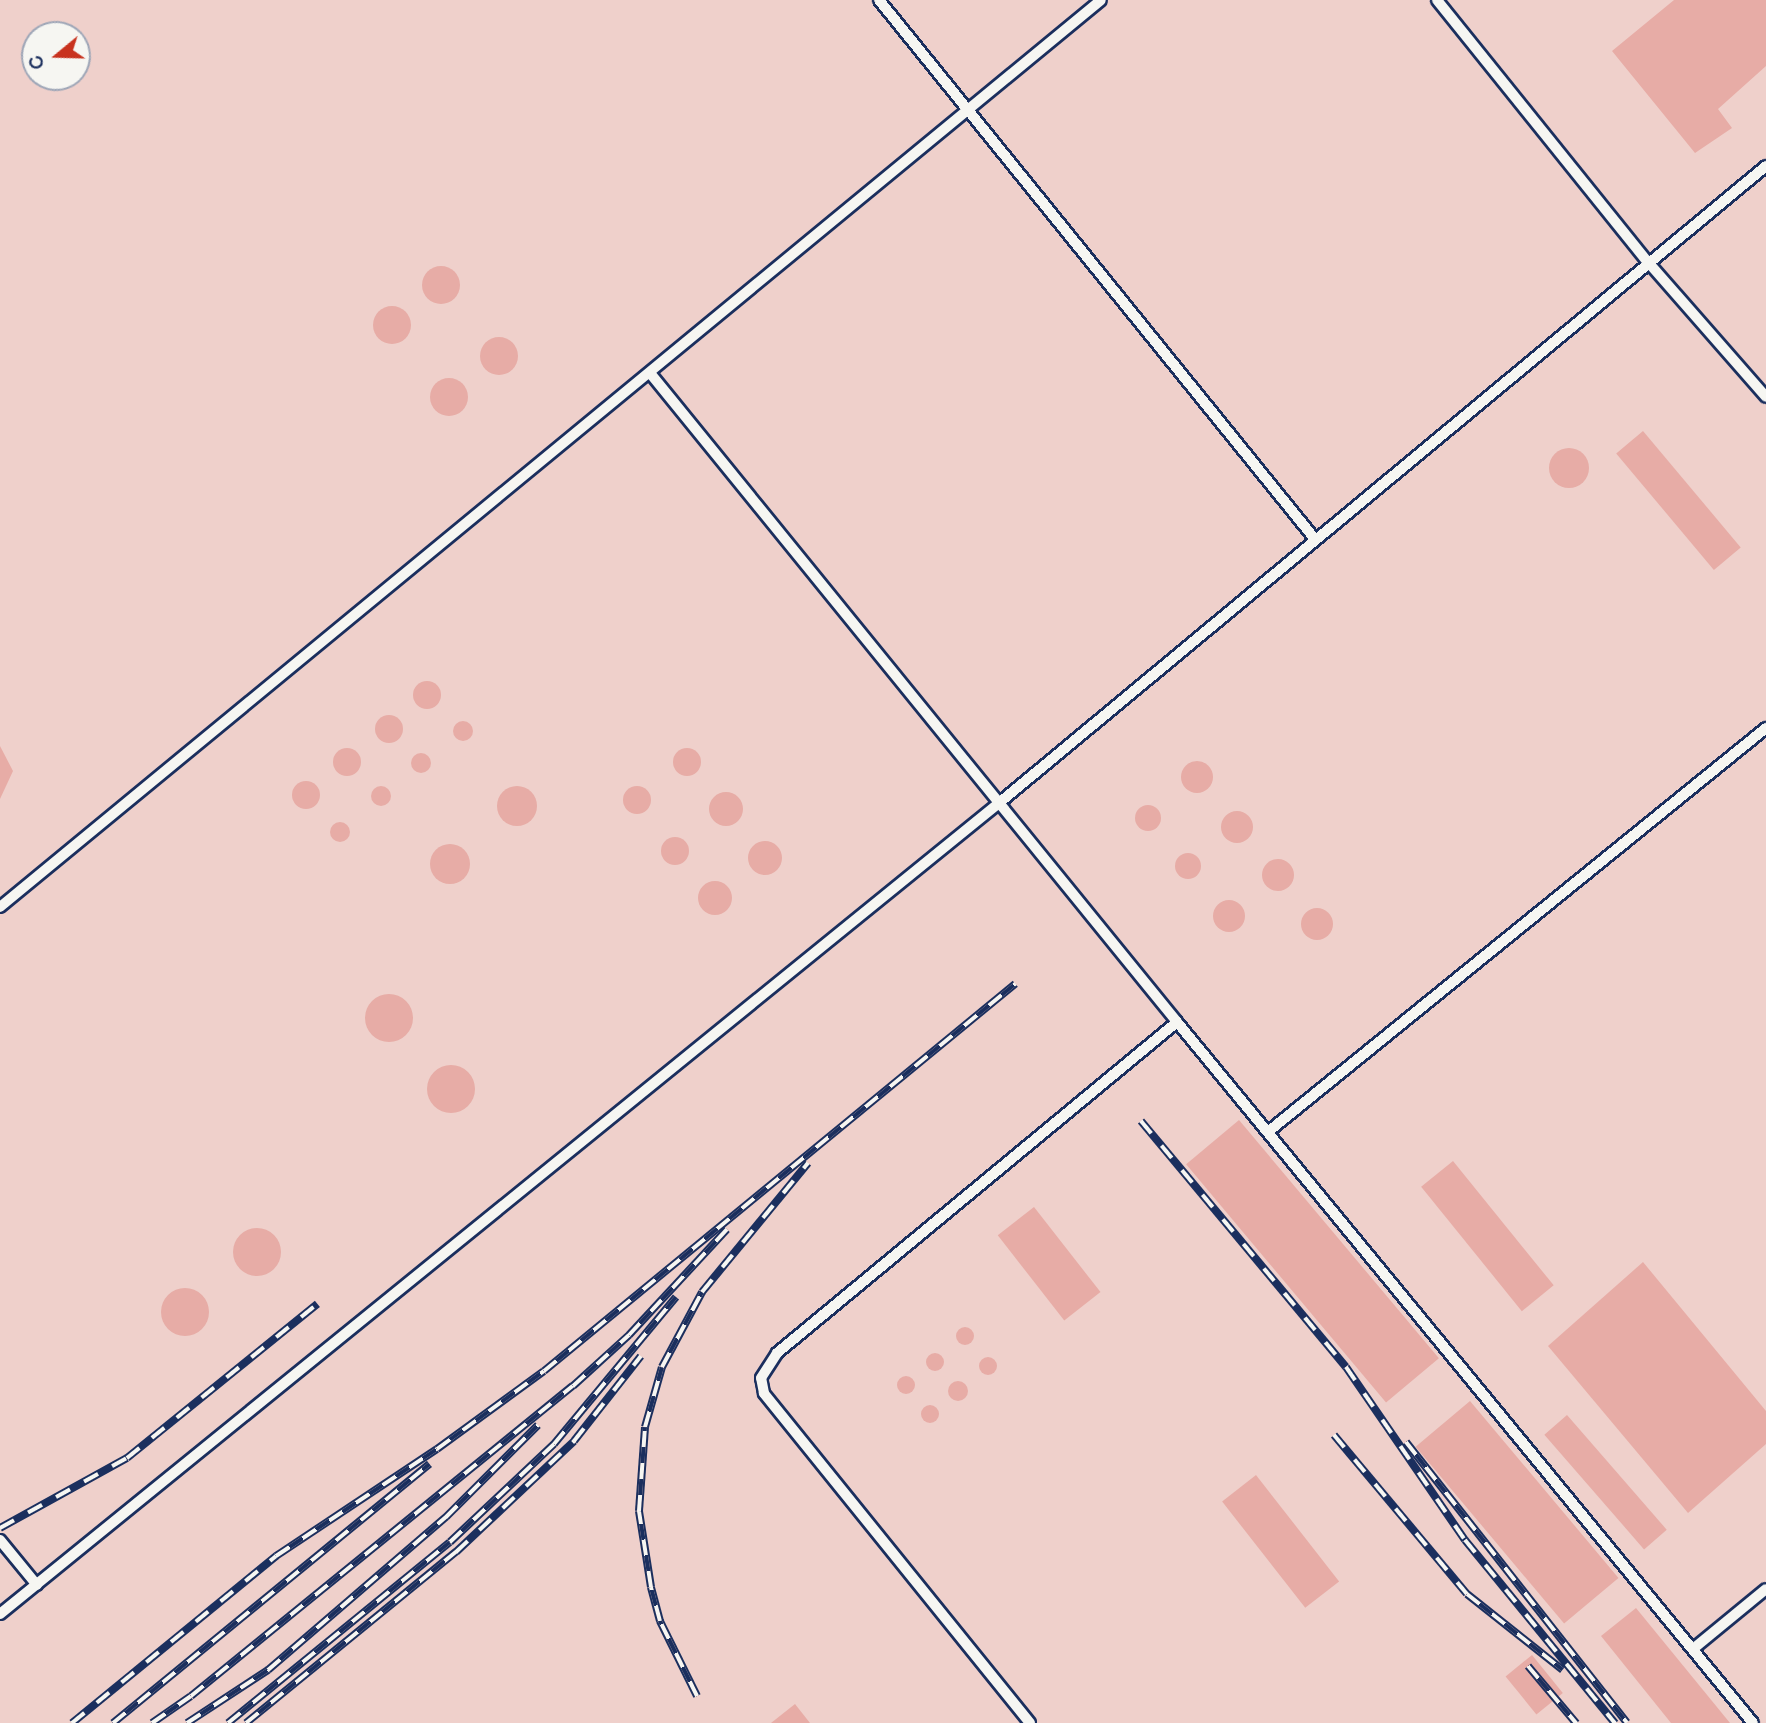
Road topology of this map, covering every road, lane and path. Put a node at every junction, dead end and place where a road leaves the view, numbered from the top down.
1 (879, 0) edge
2 (1101, 0) edge
3 (1437, 0) edge
4 (970, 111) junction
5 (1766, 166) edge
6 (1648, 262) junction
7 (650, 373) junction
8 (1766, 397) edge
9 (1314, 538) junction
10 (1766, 728) edge
11 (999, 803) junction
12 (0, 907) edge
13 (1177, 1022) junction
14 (1269, 1131) junction
15 (0, 1540) edge
16 (37, 1584) junction
17 (1766, 1589) edge
18 (0, 1614) edge
19 (1693, 1649) junction
20 (1030, 1723) edge
21 (1753, 1723) edge

1 - 4 lane
2 - 4 lane
3 - 6 lane
4 - 7 lane
4 - 9 lane
5 - 6 lane
6 - 8 lane
6 - 9 lane
7 - 11 lane
7 - 12 lane
9 - 11 lane
10 - 14 lane
11 - 13 lane
11 - 16 lane
13 - 14 lane
13 - 20 lane
14 - 19 lane
15 - 16 lane
16 - 18 lane
17 - 19 lane
19 - 21 lane

